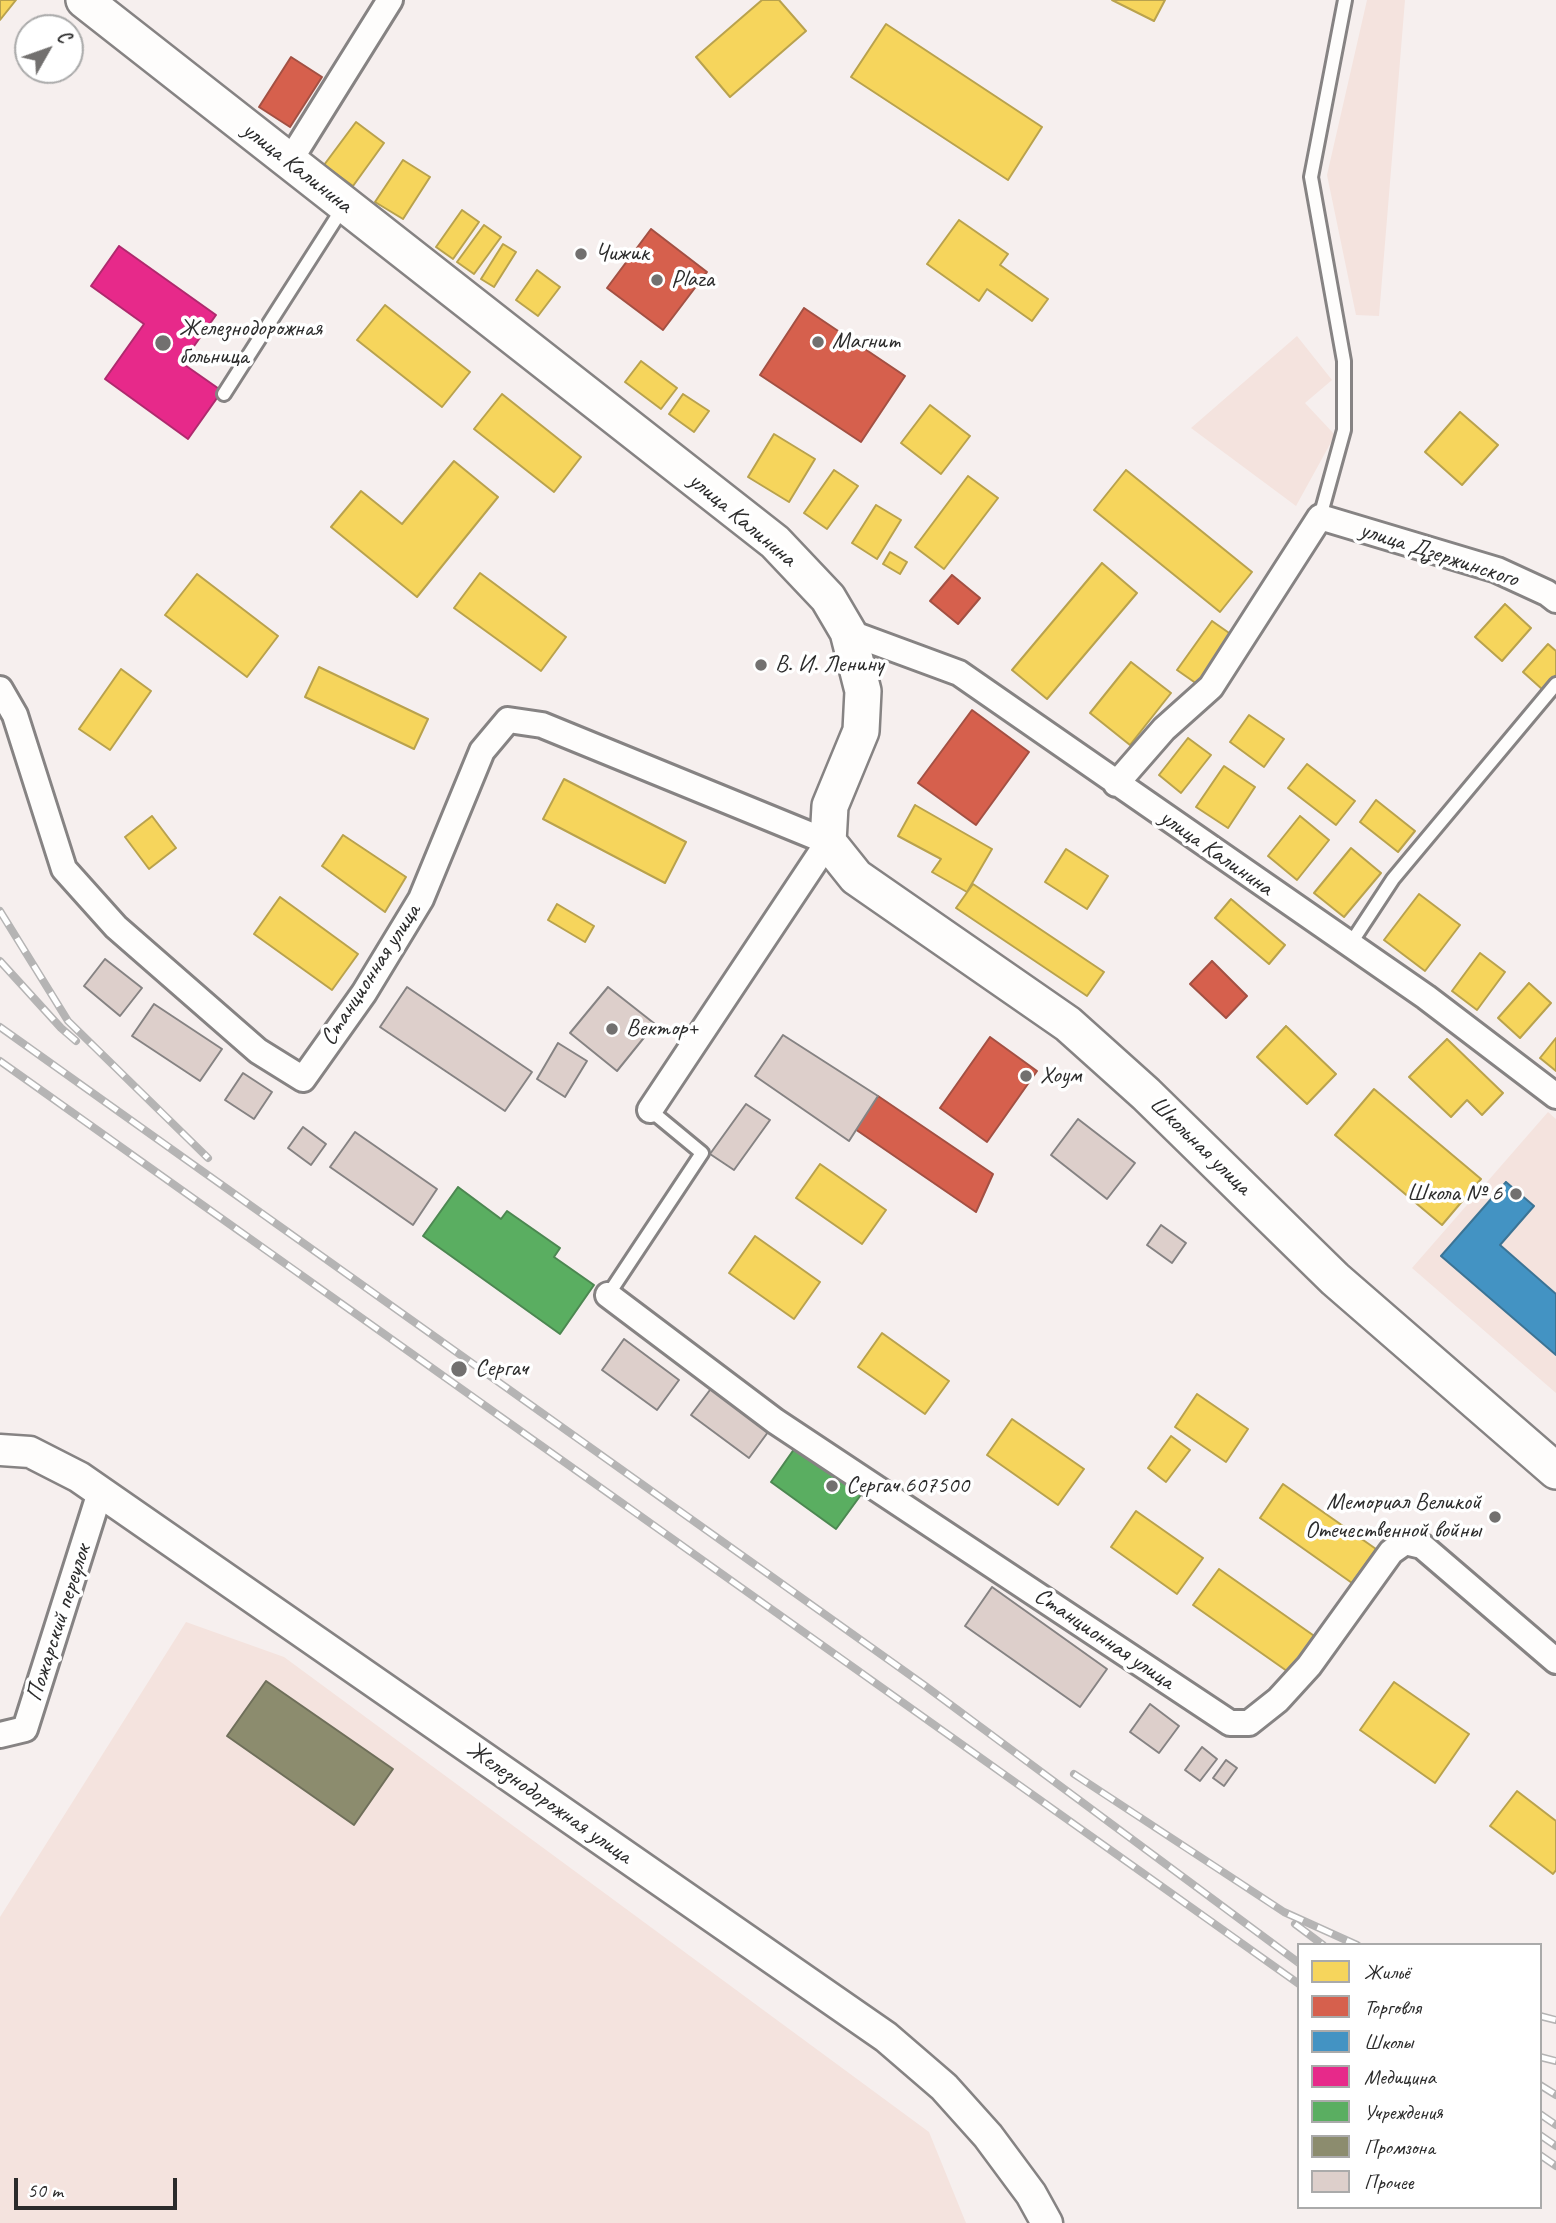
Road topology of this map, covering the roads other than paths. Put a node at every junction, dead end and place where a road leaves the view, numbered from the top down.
1 (84, 0) edge
2 (390, 0) edge
3 (1345, 0) edge
4 (289, 162) junction
5 (344, 206) junction
6 (225, 394) dead end
7 (1320, 517) junction
8 (1556, 600) edge
9 (848, 632) junction
10 (1556, 684) edge
11 (0, 689) edge
12 (1116, 784) junction
13 (828, 842) junction
14 (1349, 946) junction
15 (1556, 1096) edge
16 (650, 1110) joint
17 (608, 1295) joint
18 (0, 1450) edge
19 (1556, 1471) edge
20 (100, 1492) junction
21 (1556, 1661) edge
22 (0, 1735) edge
23 (1047, 2223) edge

1 - 4 main road, улица Калинина
2 - 4 street
3 - 7 lane
4 - 5 main road, улица Калинина
5 - 6 lane
5 - 9 main road, улица Калинина
7 - 8 street, улица Дзержинского
7 - 12 street
9 - 12 street, улица Калинина
9 - 13 main road
10 - 14 lane
11 - 13 street, Станционная улица
12 - 14 street, улица Калинина
13 - 16 street
13 - 19 main road, Школьная улица
14 - 15 street, улица Калинина
16 - 17 lane
17 - 21 street, Станционная улица
18 - 20 street, Железнодорожная улица
20 - 22 street, Пожарский переулок
20 - 23 street, Железнодорожная улица

